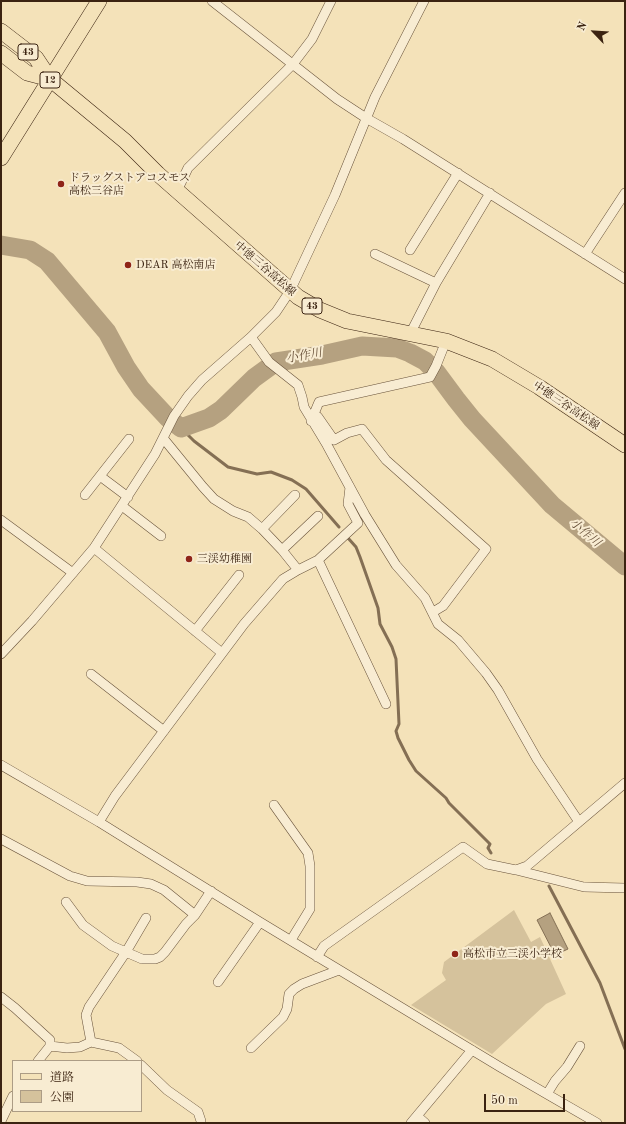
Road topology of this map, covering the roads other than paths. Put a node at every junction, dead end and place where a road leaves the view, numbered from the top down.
1 (99, 1) edge
2 (212, 1) edge
3 (331, 1) edge
4 (424, 1) edge
5 (1, 31) edge
6 (1, 53) edge
7 (293, 64) junction
8 (50, 79) junction
9 (366, 118) junction
10 (1, 158) edge
11 (458, 173) junction
12 (177, 191) junction
13 (625, 193) edge
14 (490, 194) junction
15 (410, 250) dead end
16 (375, 254) dead end
17 (585, 254) junction
18 (625, 279) edge
19 (436, 283) junction
20 (290, 291) junction
21 (410, 334) junction
22 (251, 337) junction
23 (446, 341) junction
24 (311, 421) junction
25 (163, 438) junction
26 (129, 439) dead end
27 (625, 445) edge
28 (100, 476) junction
29 (350, 487) junction
30 (85, 495) dead end
31 (295, 495) dead end
32 (128, 497) junction
33 (122, 506) junction
34 (318, 516) dead end
35 (1, 520) edge
36 (262, 529) junction
37 (161, 536) dead end
38 (94, 548) junction
39 (282, 550) junction
40 (318, 560) junction
41 (298, 570) junction
42 (73, 573) junction
43 (239, 575) dead end
44 (433, 612) junction
45 (195, 631) junction
46 (222, 653) junction
47 (1, 654) edge
48 (91, 674) dead end
49 (386, 704) dead end
50 (164, 731) junction
51 (1, 765) edge
52 (625, 784) edge
53 (274, 805) dead end
54 (100, 822) junction
55 (579, 822) junction
56 (1, 839) edge
57 (516, 870) junction
58 (625, 888) edge
59 (210, 891) junction
60 (66, 902) dead end
61 (195, 915) junction
62 (146, 918) dead end
63 (260, 922) junction
64 (291, 940) junction
65 (126, 952) junction
66 (317, 956) junction
67 (339, 970) junction
68 (218, 982) dead end
69 (3, 1001) edge
70 (92, 1042) junction
71 (50, 1046) junction
72 (580, 1046) dead end
73 (251, 1048) dead end
74 (472, 1050) junction
75 (39, 1060) edge
76 (136, 1060) edge
77 (142, 1066) edge
78 (547, 1094) junction
79 (12, 1098) edge
80 (414, 1119) edge
81 (1, 1121) edge
82 (200, 1123) edge
83 (425, 1123) edge
84 (597, 1123) edge

1 - 8 main road, 12
2 - 7 street
3 - 7 street
4 - 9 street
5 - 8 main road, 中徳三谷高松線 / 43
6 - 8 main road, 中徳三谷高松線 / 43
7 - 9 street
7 - 12 street
8 - 10 main road, 12
8 - 12 main road, 中徳三谷高松線 / 43
9 - 11 street
9 - 20 street
11 - 14 street
11 - 15 street
12 - 20 main road, 中徳三谷高松線 / 43
13 - 17 street
14 - 17 street
14 - 19 street
16 - 19 street
17 - 18 street
19 - 21 street
20 - 21 main road, 中徳三谷高松線 / 43
20 - 22 street
21 - 23 main road, 中徳三谷高松線 / 43
22 - 24 street
22 - 25 street
23 - 24 street
23 - 27 main road, 中徳三谷高松線 / 43
24 - 29 street
24 - 44 street
25 - 32 street
25 - 36 street
26 - 28 street
28 - 30 street
28 - 32 street
29 - 40 street
29 - 44 street
31 - 36 street
32 - 33 street
33 - 37 street
33 - 38 street
34 - 39 street
35 - 42 street
36 - 39 street
38 - 42 street
38 - 45 street
39 - 41 street
40 - 41 street
40 - 49 street
41 - 46 street
42 - 47 street
43 - 45 street
44 - 55 street
45 - 46 street
46 - 50 street
48 - 50 street
50 - 54 street
51 - 54 street
52 - 55 street
53 - 64 street
54 - 59 street
55 - 57 street
56 - 61 street
57 - 58 street
57 - 66 street
59 - 61 street
59 - 63 street
60 - 65 street
61 - 65 street
62 - 65 street
63 - 64 street
63 - 68 street
64 - 66 street
65 - 70 street
66 - 67 street
67 - 73 street
67 - 74 street
69 - 71 street
70 - 71 street
70 - 76 street
71 - 75 street
72 - 78 street
74 - 78 street
74 - 80 street
77 - 82 street
78 - 84 street
79 - 81 street
80 - 83 street

